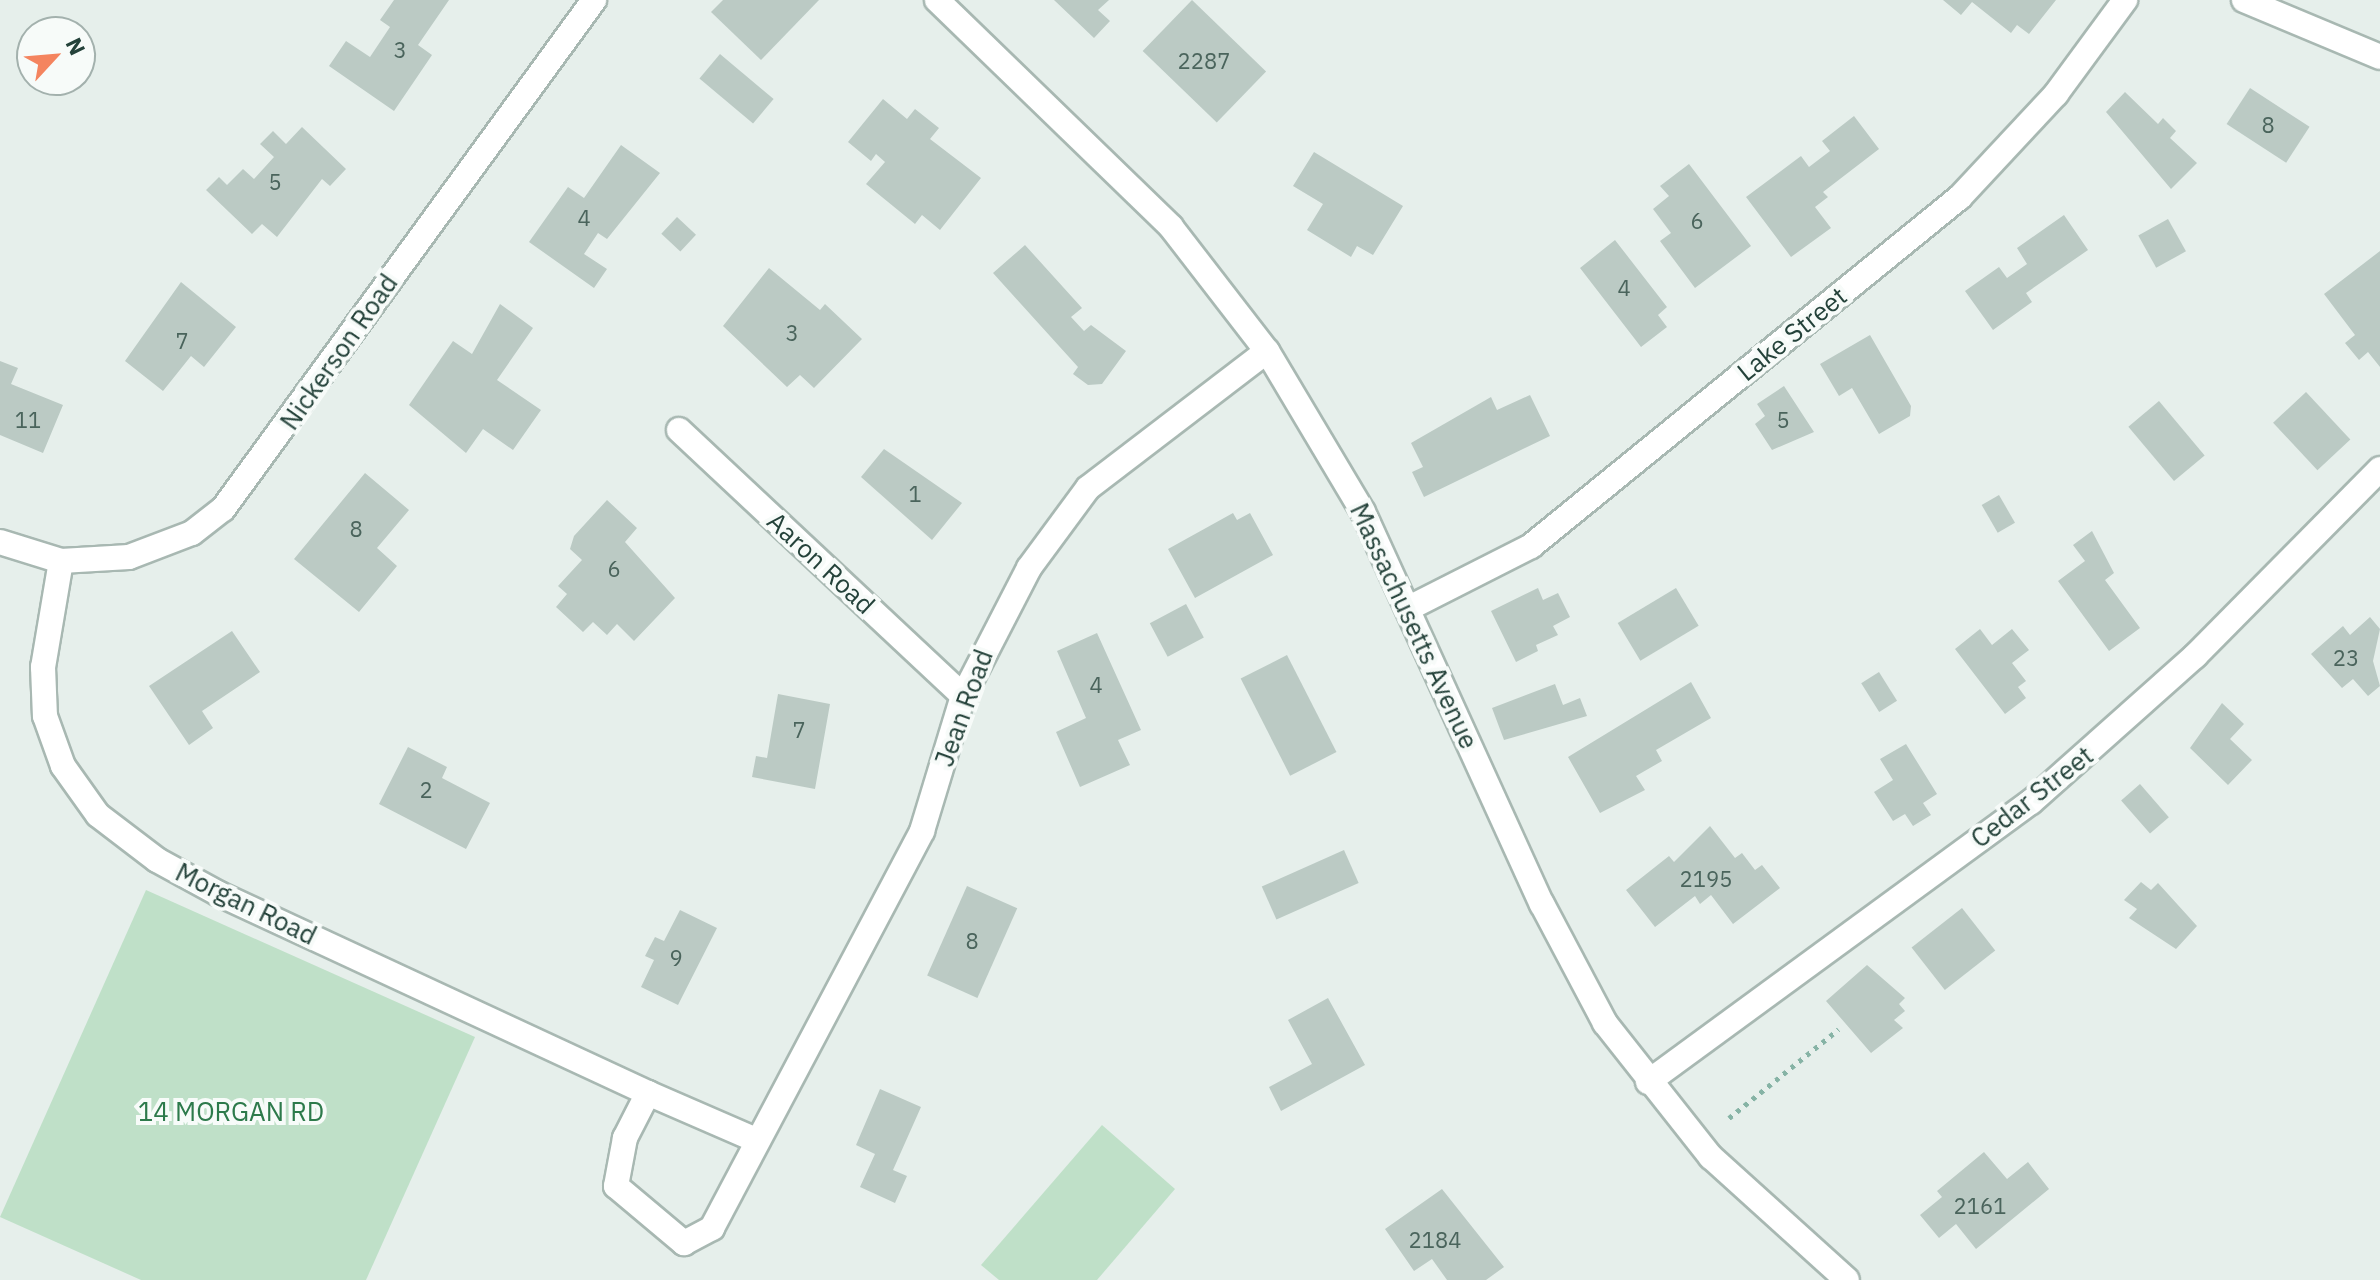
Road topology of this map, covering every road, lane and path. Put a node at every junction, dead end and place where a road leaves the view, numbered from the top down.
1 (594, 0) edge
2 (937, 0) edge
3 (2125, 0) edge
4 (2244, 0) edge
5 (2380, 57) edge
6 (1267, 351) junction
7 (679, 430) dead end
8 (2380, 469) edge
9 (0, 542) edge
10 (61, 561) junction
11 (1409, 608) junction
12 (963, 696) junction
13 (1839, 1029) dead end
14 (1648, 1082) junction
15 (648, 1093) junction
16 (1729, 1118) dead end
17 (756, 1140) junction
18 (1847, 1280) edge

1 - 10 street, Nickerson Road
2 - 6 street, Massachusetts Avenue
3 - 11 street, Lake Street
4 - 5 street
6 - 11 street, Massachusetts Avenue
6 - 12 street, Jean Road
7 - 12 street, Aaron Road
8 - 14 street, Cedar Street
9 - 10 street, Nickerson Road
10 - 15 street, Morgan Road
11 - 14 street, Massachusetts Avenue
12 - 17 street, Jean Road
13 - 16 path
14 - 18 street, Massachusetts Avenue
15 - 17 street
15 - 17 street, Jean Road

